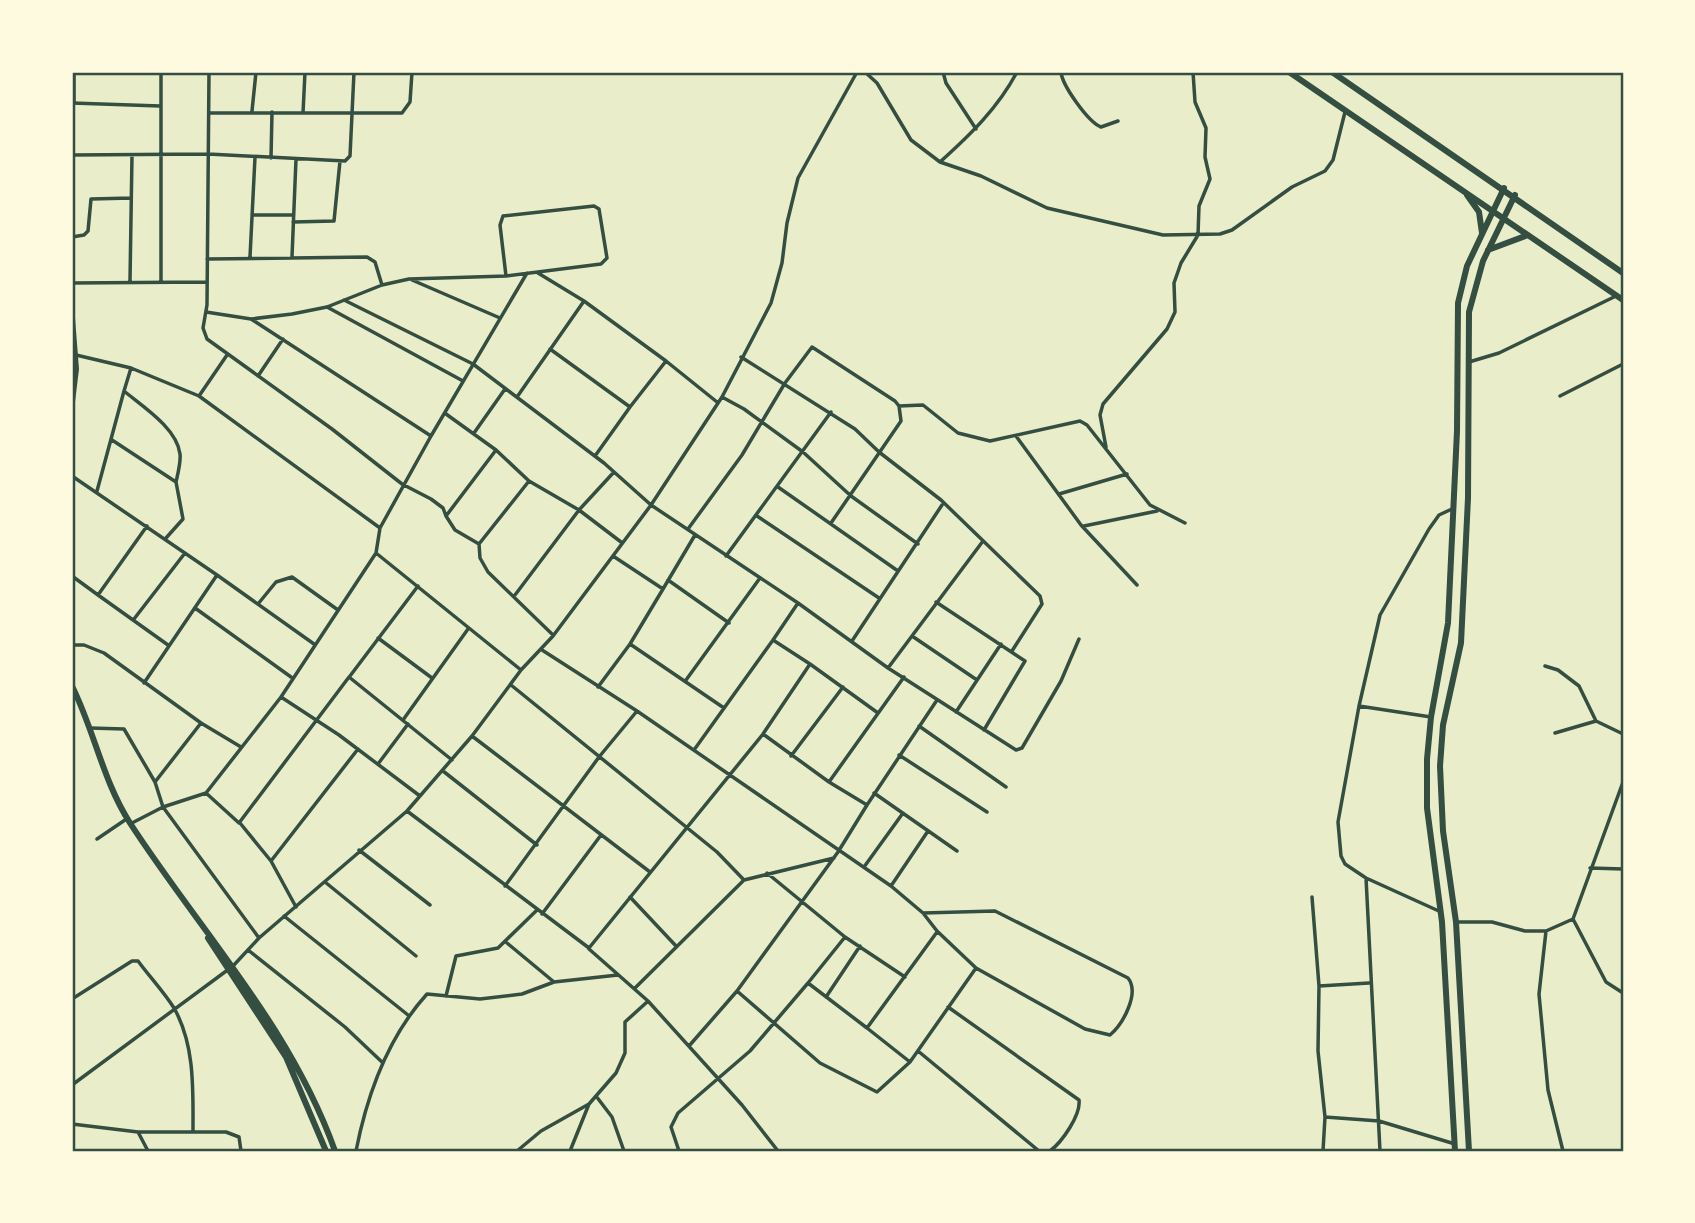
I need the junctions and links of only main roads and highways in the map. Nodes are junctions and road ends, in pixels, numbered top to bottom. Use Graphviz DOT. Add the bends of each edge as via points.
graph roads {
  1 [pos="1289,72"];
  2 [pos="1332,72"];
  3 [pos="1462,188"];
  4 [pos="1504,188"];
  5 [pos="1515,195"];
  6 [pos="1493,211"];
  7 [pos="1504,218"];
  8 [pos="1482,235"];
  9 [pos="1528,235"];
  10 [pos="1488,250"];
  11 [pos="1623,273"];
  12 [pos="1620,298"];
  13 [pos="72,318"];
  14 [pos="1458,378"];
  15 [pos="1469,380"];
  16 [pos="72,402"];
  17 [pos="72,686"];
  18 [pos="72,693"];
  19 [pos="127,822"];
  20 [pos="231,967"];
  21 [pos="1455,1148"];
  22 [pos="326,1151"];
  23 [pos="335,1151"];
  24 [pos="1469,1151"];
  1 -- 3 [label="main road"];
  2 -- 4 [label="main road"];
  3 -- 6 [label="main road"];
  3 -- 8 [label="main road" via="1479,212"];
  4 -- 5 [label="main road"];
  4 -- 6 [label="main road"];
  5 -- 7 [label="main road"];
  5 -- 11 [label="main road"];
  6 -- 7 [label="main road"];
  6 -- 8 [label="main road"];
  7 -- 9 [label="main road"];
  7 -- 10 [label="main road"];
  8 -- 14 [label="main road" via="1466,266 1458,303"];
  9 -- 10 [label="main road"];
  9 -- 12 [label="main road"];
  10 -- 15 [label="main road" via="1472,290"];
  13 -- 16 [label="main road" via="76,355"];
  14 -- 15 [label="main road"];
  14 -- 21 [label="main road" via="1448,634 1431,717 1427,808 1441,912"];
  15 -- 24 [label="main road" via="1461,643 1443,725 1440,765 1443,831 1456,922"];
  17 -- 19 [label="main road"];
  18 -- 19 [label="main road"];
  19 -- 20 [label="main road"];
  20 -- 22 [label="main road" via="298,1080"];
  20 -- 23 [label="main road" via="294,1061"];
}
